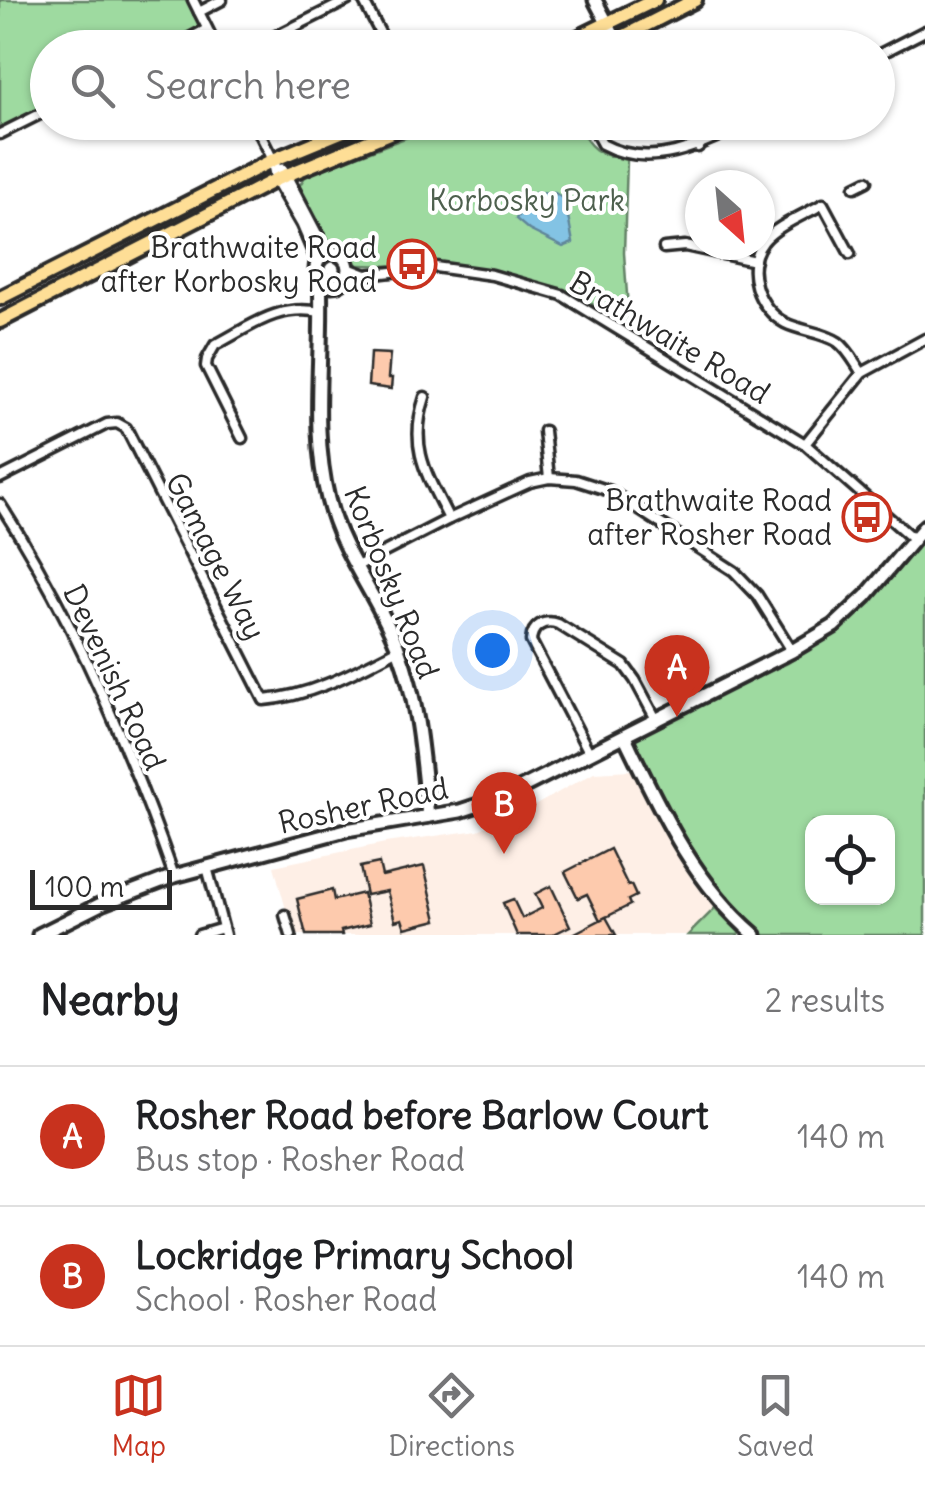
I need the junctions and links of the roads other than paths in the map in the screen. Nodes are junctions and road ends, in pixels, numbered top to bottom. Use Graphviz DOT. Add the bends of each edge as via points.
graph roads {
  1 [pos="193,0"];
  2 [pos="222,0"];
  3 [pos="348,0"];
  4 [pos="364,0"];
  5 [pos="595,0"];
  6 [pos="655,0"];
  7 [pos="695,0"];
  8 [pos="199,12"];
  9 [pos="608,24"];
  10 [pos="208,29"];
  11 [pos="288,30"];
  12 [pos="379,30"];
  13 [pos="595,30"];
  14 [pos="611,30"];
  15 [pos="636,30"];
  16 [pos="925,31"];
  17 [pos="895,46"];
  18 [pos="30,119"];
  19 [pos="0,134"];
  20 [pos="263,140"];
  21 [pos="321,140"];
  22 [pos="372,140"];
  23 [pos="600,140"];
  24 [pos="695,140"];
  25 [pos="711,140"];
  26 [pos="698,147"];
  27 [pos="273,160"];
  28 [pos="282,177"];
  29 [pos="867,181"];
  30 [pos="855,187"];
  31 [pos="664,248"];
  32 [pos="850,254"];
  33 [pos="322,257"];
  34 [pos="756,261"];
  35 [pos="348,268"];
  36 [pos="366,275"];
  37 [pos="320,279"];
  38 [pos="340,282"];
  39 [pos="0,298"];
  40 [pos="321,309"];
  41 [pos="0,321"];
  42 [pos="925,339"];
  43 [pos="862,373"];
  44 [pos="425,398"];
  45 [pos="544,431"];
  46 [pos="242,438"];
  47 [pos="805,444"];
  48 [pos="0,478"];
  49 [pos="549,478"];
  50 [pos="0,504"];
  51 [pos="449,519"];
  52 [pos="925,526"];
  53 [pos="912,538"];
  54 [pos="356,566"];
  55 [pos="398,649"];
  56 [pos="792,651"];
  57 [pos="657,721"];
  58 [pos="626,737"];
  59 [pos="590,754"];
  60 [pos="428,816"];
  61 [pos="207,867"];
  62 [pos="174,876"];
  63 [pos="285,915"];
  64 [pos="57,931"];
  65 [pos="224,932"];
  66 [pos="750,934"];
  67 [pos="39,935"];
  68 [pos="199,935"];
  69 [pos="290,935"];
  1 -- 8 [label="street"];
  2 -- 8 [label="street"];
  3 -- 11 [label="street"];
  4 -- 12 [label="street"];
  5 -- 9 [label="street"];
  6 -- 9 [label="main road"];
  7 -- 15 [label="main road"];
  8 -- 10 [label="street"];
  9 -- 13 [label="main road"];
  9 -- 14 [label="street"];
  16 -- 17 [label="street"];
  18 -- 19 [label="street"];
  20 -- 27 [label="street"];
  21 -- 27 [label="main road"];
  22 -- 28 [label="main road"];
  23 -- 26 [label="street" via="632,154"];
  24 -- 26 [label="street"];
  25 -- 26 [label="street"];
  27 -- 28 [label="street"];
  27 -- 39 [label="main road"];
  28 -- 33 [label="street"];
  28 -- 41 [label="main road"];
  29 -- 30 [label="street"];
  31 -- 34 [label="street"];
  32 -- 34 [label="street" via="824,204 772,232"];
  33 -- 35 [label="street" via="341,256"];
  33 -- 37 [label="street"];
  34 -- 43 [label="street" via="754,283 770,313 838,342"];
  35 -- 36 [label="street, Brathwaite Road"];
  35 -- 38 [label="street"];
  36 -- 38 [label="street, Brathwaite Road"];
  36 -- 47 [label="street, Brathwaite Road" via="450,268 562,294"];
  37 -- 38 [label="street"];
  37 -- 40 [label="street, Korbosky Road"];
  38 -- 40 [label="street"];
  40 -- 46 [label="street" via="276,313 210,350 206,366"];
  40 -- 54 [label="street, Korbosky Road" via="323,472"];
  42 -- 43 [label="street"];
  43 -- 47 [label="street"];
  44 -- 51 [label="street" via="418,419 420,458"];
  45 -- 49 [label="street"];
  47 -- 53 [label="street, Brathwaite Road"];
  48 -- 55 [label="street, Gamage Way" via="107,424 126,428 264,700 331,683"];
  49 -- 51 [label="street"];
  49 -- 56 [label="street" via="610,492 734,572"];
  50 -- 62 [label="street, Devenish Road" via="124,740"];
  51 -- 54 [label="street"];
  52 -- 53 [label="street, Rosher Road"];
  53 -- 56 [label="street, Rosher Road" via="866,596"];
  54 -- 55 [label="street, Korbosky Road"];
  55 -- 60 [label="street, Korbosky Road" via="418,720"];
  56 -- 57 [label="street, Rosher Road"];
  57 -- 58 [label="street, Rosher Road"];
  57 -- 59 [label="street" via="624,665 558,624 539,624 531,642"];
  58 -- 59 [label="street, Rosher Road"];
  58 -- 66 [label="street" via="692,866"];
  59 -- 60 [label="street, Rosher Road" via="492,802"];
  60 -- 61 [label="street, Rosher Road"];
  61 -- 62 [label="street, Rosher Road"];
  61 -- 65 [label="street"];
  62 -- 64 [label="street, Rosher Road" via="102,904"];
  63 -- 69 [label="street"];
  64 -- 67 [label="street, Rosher Road"];
  65 -- 68 [label="street"];
}
